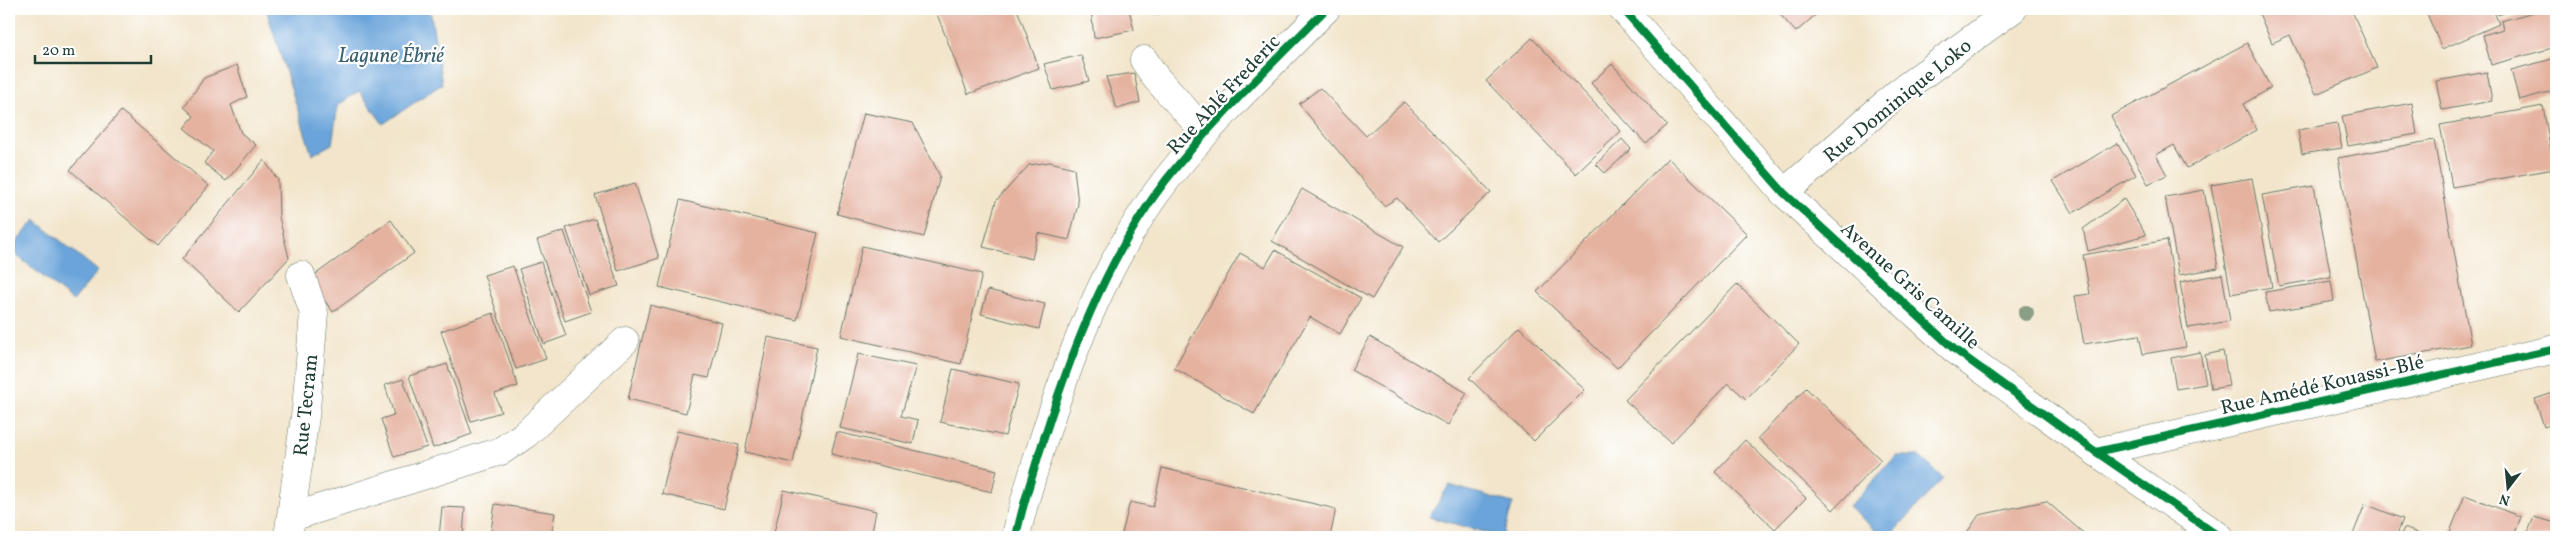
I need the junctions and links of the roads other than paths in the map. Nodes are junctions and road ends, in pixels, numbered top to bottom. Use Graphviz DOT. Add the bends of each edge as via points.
graph roads {
  1 [pos="1326,9"];
  2 [pos="1622,9"];
  3 [pos="2013,9"];
  4 [pos="1144,60"];
  5 [pos="1206,132"];
  6 [pos="1784,193"];
  7 [pos="301,275"];
  8 [pos="625,341"];
  9 [pos="2556,349"];
  10 [pos="2096,452"];
  11 [pos="290,527"];
  12 [pos="1016,537"];
  13 [pos="2220,537"];
  1 -- 5 [label="street, Rue Ablé Frederic"];
  2 -- 6 [label="street, Avenue Gris Camille"];
  3 -- 6 [label="street, Rue Dominique Loko" via="1899,92"];
  4 -- 5 [label="street" via="1156,78"];
  5 -- 12 [label="street, Rue Ablé Frederic" via="1165,182 1129,235 1076,345 1047,428"];
  6 -- 10 [label="street, Avenue Gris Camille" via="1954,349"];
  7 -- 11 [label="street, Rue Tecram" via="314,313 306,409"];
  8 -- 11 [label="street" via="526,434 500,451"];
  9 -- 10 [label="street, Rue Amédé Kouassi-Blé"];
  10 -- 13 [label="street, Avenue Gris Camille"];
}
